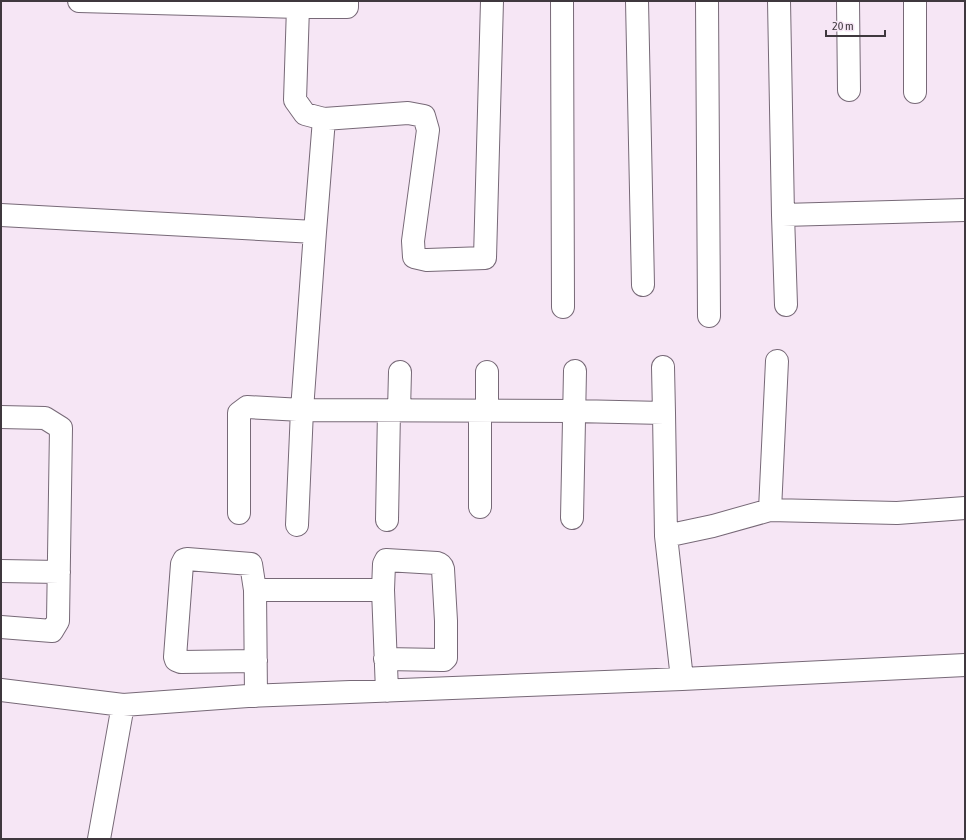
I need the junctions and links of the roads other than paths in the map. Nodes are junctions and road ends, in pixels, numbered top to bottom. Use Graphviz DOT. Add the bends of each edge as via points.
graph roads {
  1 [pos="79,1"];
  2 [pos="347,1"];
  3 [pos="492,1"];
  4 [pos="562,1"];
  5 [pos="637,1"];
  6 [pos="706,1"];
  7 [pos="779,1"];
  8 [pos="848,1"];
  9 [pos="915,1"];
  10 [pos="175,2"];
  11 [pos="298,7"];
  12 [pos="849,90"];
  13 [pos="915,92"];
  14 [pos="324,119"];
  15 [pos="965,210"];
  16 [pos="1,215"];
  17 [pos="783,215"];
  18 [pos="315,232"];
  19 [pos="642,285"];
  20 [pos="786,305"];
  21 [pos="563,306"];
  22 [pos="710,316"];
  23 [pos="777,361"];
  24 [pos="663,367"];
  25 [pos="575,371"];
  26 [pos="400,372"];
  27 [pos="486,372"];
  28 [pos="302,410"];
  29 [pos="394,411"];
  30 [pos="483,411"];
  31 [pos="574,411"];
  32 [pos="664,413"];
  33 [pos="1,417"];
  34 [pos="480,507"];
  35 [pos="965,508"];
  36 [pos="770,510"];
  37 [pos="239,513"];
  38 [pos="572,518"];
  39 [pos="387,520"];
  40 [pos="297,525"];
  41 [pos="666,536"];
  42 [pos="1,571"];
  43 [pos="59,572"];
  44 [pos="255,590"];
  45 [pos="384,590"];
  46 [pos="1,627"];
  47 [pos="386,659"];
  48 [pos="256,661"];
  49 [pos="965,665"];
  50 [pos="682,679"];
  51 [pos="1,690"];
  52 [pos="387,691"];
  53 [pos="256,696"];
  54 [pos="123,706"];
  55 [pos="100,839"];
  1 -- 10 [label="street"];
  2 -- 11 [label="street" via="348,7"];
  3 -- 14 [label="street" via="485,258 427,260 414,257 413,241 428,130 424,116 408,113"];
  4 -- 21 [label="street"];
  5 -- 19 [label="street"];
  6 -- 22 [label="street"];
  7 -- 17 [label="street"];
  8 -- 12 [label="street"];
  9 -- 13 [label="street"];
  10 -- 11 [label="street"];
  11 -- 14 [label="street" via="295,100 305,114"];
  14 -- 18 [label="street"];
  15 -- 17 [label="street"];
  16 -- 18 [label="street"];
  17 -- 20 [label="street"];
  18 -- 28 [label="street"];
  23 -- 36 [label="street"];
  24 -- 32 [label="street"];
  25 -- 31 [label="street"];
  26 -- 29 [label="street"];
  27 -- 30 [label="street"];
  28 -- 29 [label="street"];
  28 -- 37 [label="street" via="247,407 239,413"];
  28 -- 40 [label="street"];
  29 -- 30 [label="street"];
  29 -- 39 [label="street"];
  30 -- 31 [label="street"];
  30 -- 34 [label="street"];
  31 -- 32 [label="street"];
  31 -- 38 [label="street"];
  32 -- 41 [label="street"];
  33 -- 43 [label="street" via="45,418 61,428"];
  35 -- 36 [label="street" via="897,513"];
  36 -- 41 [label="street"];
  41 -- 50 [label="street"];
  42 -- 43 [label="street"];
  43 -- 46 [label="street" via="58,621 52,631"];
  44 -- 45 [label="street"];
  44 -- 48 [label="street"];
  44 -- 48 [label="street" via="251,564 184,560 176,660"];
  45 -- 47 [label="street"];
  45 -- 47 [label="street" via="386,560 437,563 442,566 446,658"];
  47 -- 52 [label="street"];
  48 -- 53 [label="street"];
  49 -- 50 [label="street"];
  50 -- 52 [label="street"];
  51 -- 54 [label="street"];
  52 -- 53 [label="street"];
  53 -- 54 [label="street"];
  54 -- 55 [label="street"];
}
